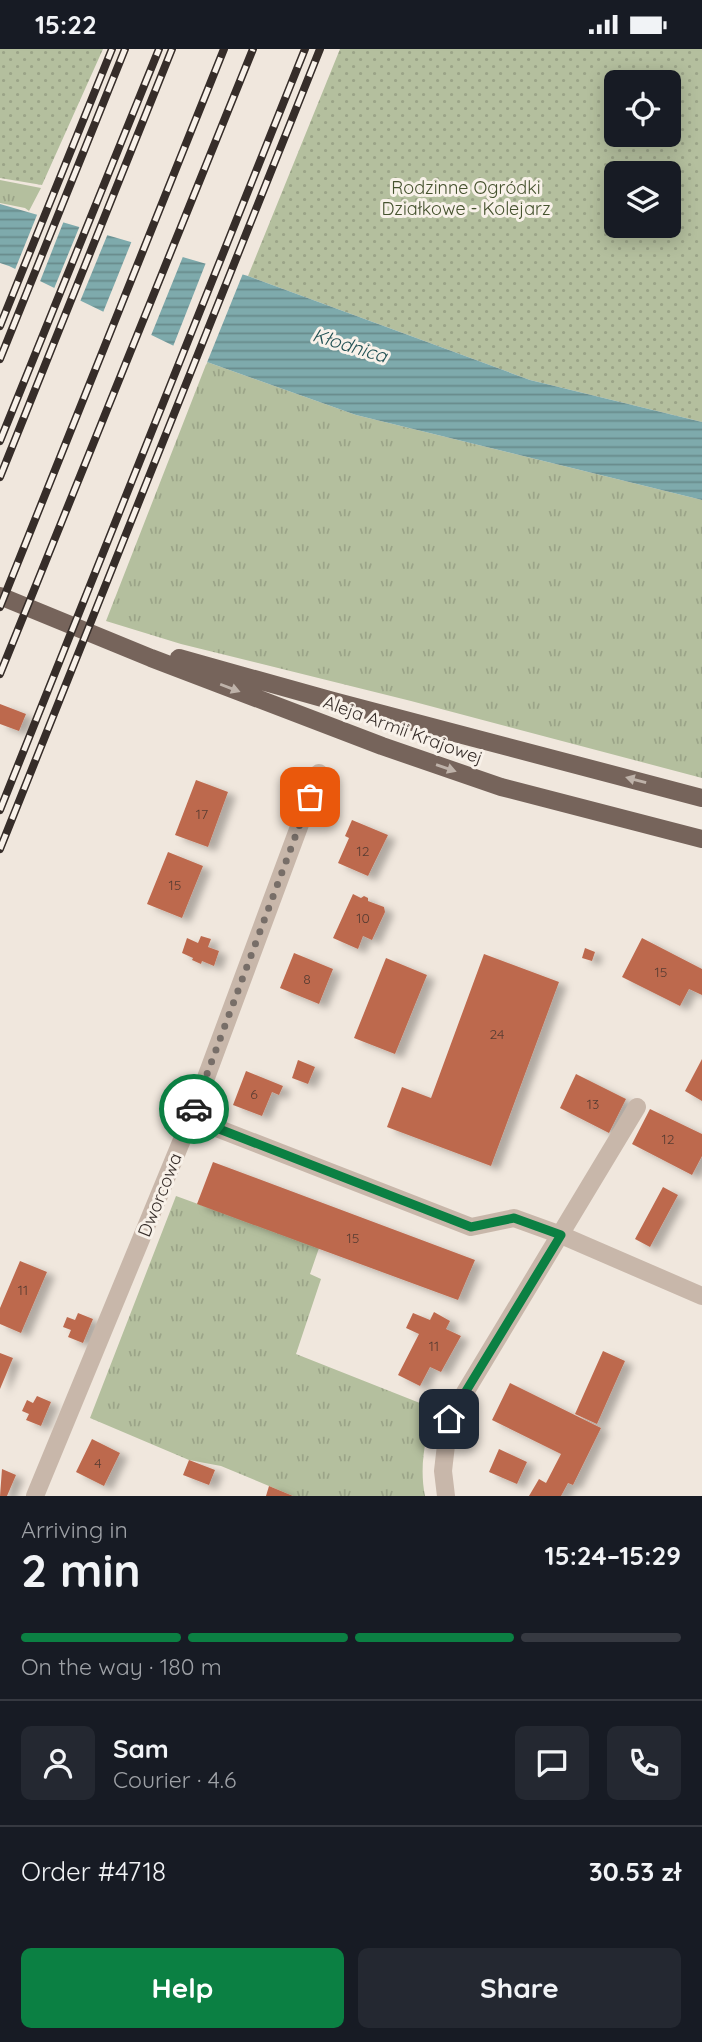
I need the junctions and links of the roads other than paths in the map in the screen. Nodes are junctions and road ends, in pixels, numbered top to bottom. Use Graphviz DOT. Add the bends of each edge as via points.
graph roads {
  1 [pos="0,596"];
  2 [pos="98,636"];
  3 [pos="319,772"];
  4 [pos="702,798"];
  5 [pos="702,839"];
  6 [pos="637,1107"];
  7 [pos="191,1118"];
  8 [pos="561,1235"];
  9 [pos="702,1296"];
  10 [pos="35,1496"];
  11 [pos="446,1496"];
  1 -- 2 [label="main road, Aleja Armii Krajowej"];
  4 -- 2 [label="main road, Aleja Armii Krajowej, one-way"];
  2 -- 5 [label="main road, Aleja Armii Krajowej, one-way" via="501,787"];
  3 -- 7 [label="street, Dworcowa"];
  6 -- 8 [label="street"];
  7 -- 8 [label="street" via="471,1227 514,1218"];
  7 -- 10 [label="street, Dworcowa"];
  8 -- 9 [label="street"];
  8 -- 11 [label="street" via="449,1419 443,1471"];
}
